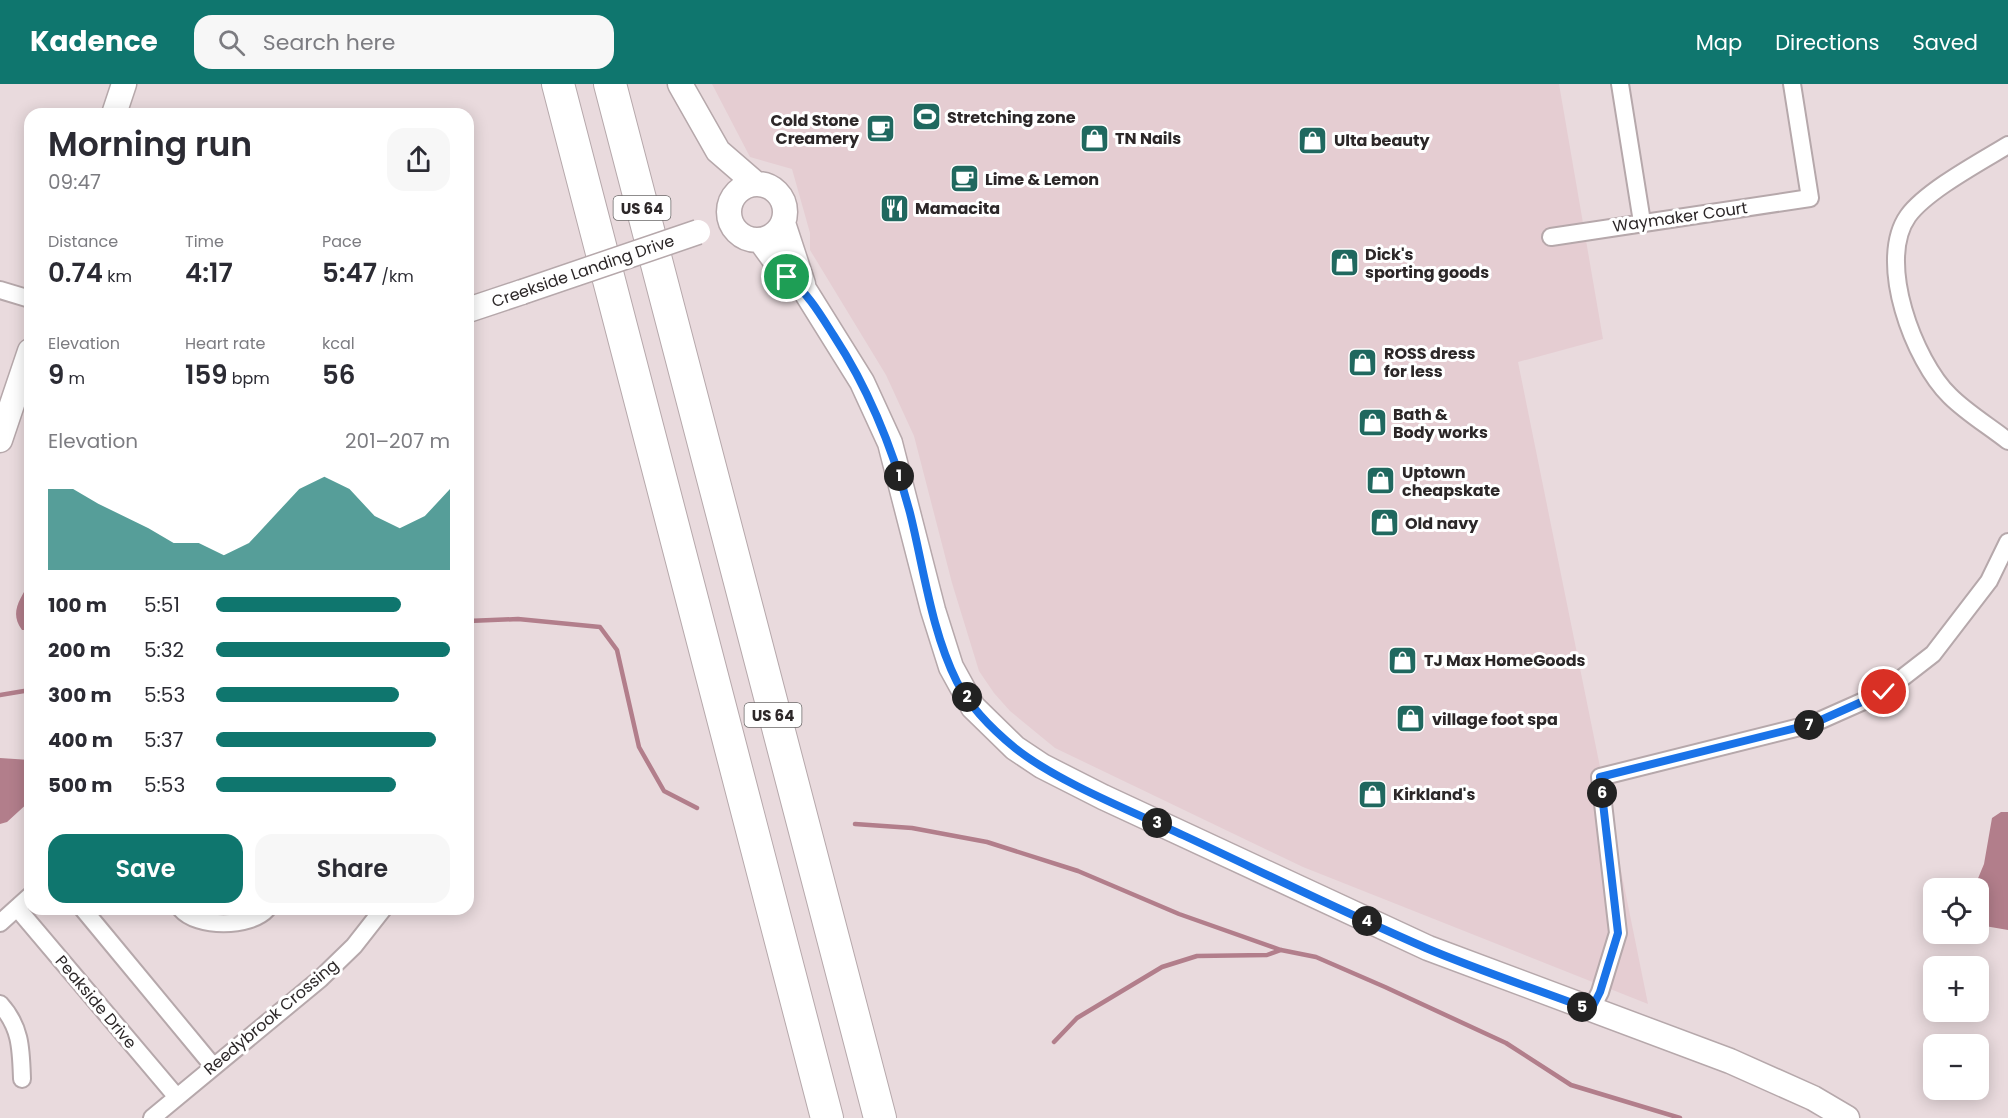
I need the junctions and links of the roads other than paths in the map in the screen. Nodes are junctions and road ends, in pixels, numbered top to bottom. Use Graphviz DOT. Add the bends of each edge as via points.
graph roads {
  1 [pos="124,84"];
  2 [pos="558,84"];
  3 [pos="609,84"];
  4 [pos="680,84"];
  5 [pos="1620,84"];
  6 [pos="1792,84"];
  7 [pos="116,108"];
  8 [pos="2008,145"];
  9 [pos="718,151"];
  10 [pos="755,183"];
  11 [pos="729,205"];
  12 [pos="1642,222"];
  13 [pos="783,224"];
  14 [pos="698,232"];
  15 [pos="1551,237"];
  16 [pos="750,238"];
  17 [pos="804,289"];
  18 [pos="0,290"];
  19 [pos="24,297"];
  20 [pos="474,308"];
  21 [pos="24,369"];
  22 [pos="0,440"];
  23 [pos="2008,441"];
  24 [pos="2008,542"];
  25 [pos="24,901"];
  26 [pos="16,908"];
  27 [pos="88,915"];
  28 [pos="188,915"];
  29 [pos="259,915"];
  30 [pos="378,915"];
  31 [pos="0,923"];
  32 [pos="0,1004"];
  33 [pos="1591,1010"];
  34 [pos="213,1066"];
  35 [pos="815,1071"];
  36 [pos="22,1079"];
  37 [pos="176,1096"];
  38 [pos="881,1111"];
  39 [pos="152,1118"];
  40 [pos="815,1118"];
  41 [pos="827,1118"];
  42 [pos="1847,1118"];
  1 -- 7 [label="street"];
  2 -- 35 [label="highway, US 64"];
  3 -- 38 [label="highway, US 64"];
  4 -- 9 [label="street"];
  5 -- 12 [label="street"];
  6 -- 12 [label="street, Waymaker Court" via="1810,198"];
  8 -- 23 [label="street" via="1917,205 1903,224 1895,255 1917,350 1950,396"];
  9 -- 10 [label="street"];
  9 -- 11 [label="street"];
  10 -- 11 [label="street" via="740,188"];
  10 -- 13 [label="street" via="768,185 779,193 785,206"];
  11 -- 14 [label="street, Creekside Landing Drive"];
  11 -- 16 [label="street" via="731,224"];
  12 -- 15 [label="street, Waymaker Court"];
  13 -- 16 [label="street" via="774,235"];
  13 -- 17 [label="street"];
  14 -- 16 [label="street, Creekside Landing Drive"];
  14 -- 20 [label="street, Creekside Landing Drive, bridge"];
  16 -- 17 [label="street"];
  17 -- 33 [label="street" via="862,382 890,443 933,610 958,684 973,707 1015,748 1103,797 1417,944"];
  18 -- 19 [label="street"];
  21 -- 22 [label="street"];
  24 -- 33 [label="street" via="1989,581 1933,654 1884,692 1812,724 1600,777 1618,933"];
  25 -- 26 [label="street"];
  26 -- 31 [label="street"];
  26 -- 37 [label="street, Peakside Drive"];
  27 -- 34 [label="street"];
  28 -- 29 [label="street" via="209,923 253,919"];
  30 -- 34 [label="street, Reedybrook Crossing" via="327,973"];
  32 -- 36 [label="street" via="20,1037"];
  33 -- 42 [label="street" via="1771,1077"];
  34 -- 37 [label="street, Reedybrook Crossing"];
  35 -- 40 [label="highway"];
  35 -- 41 [label="highway, US 64"];
  37 -- 39 [label="street, Reedybrook Crossing"];
}
